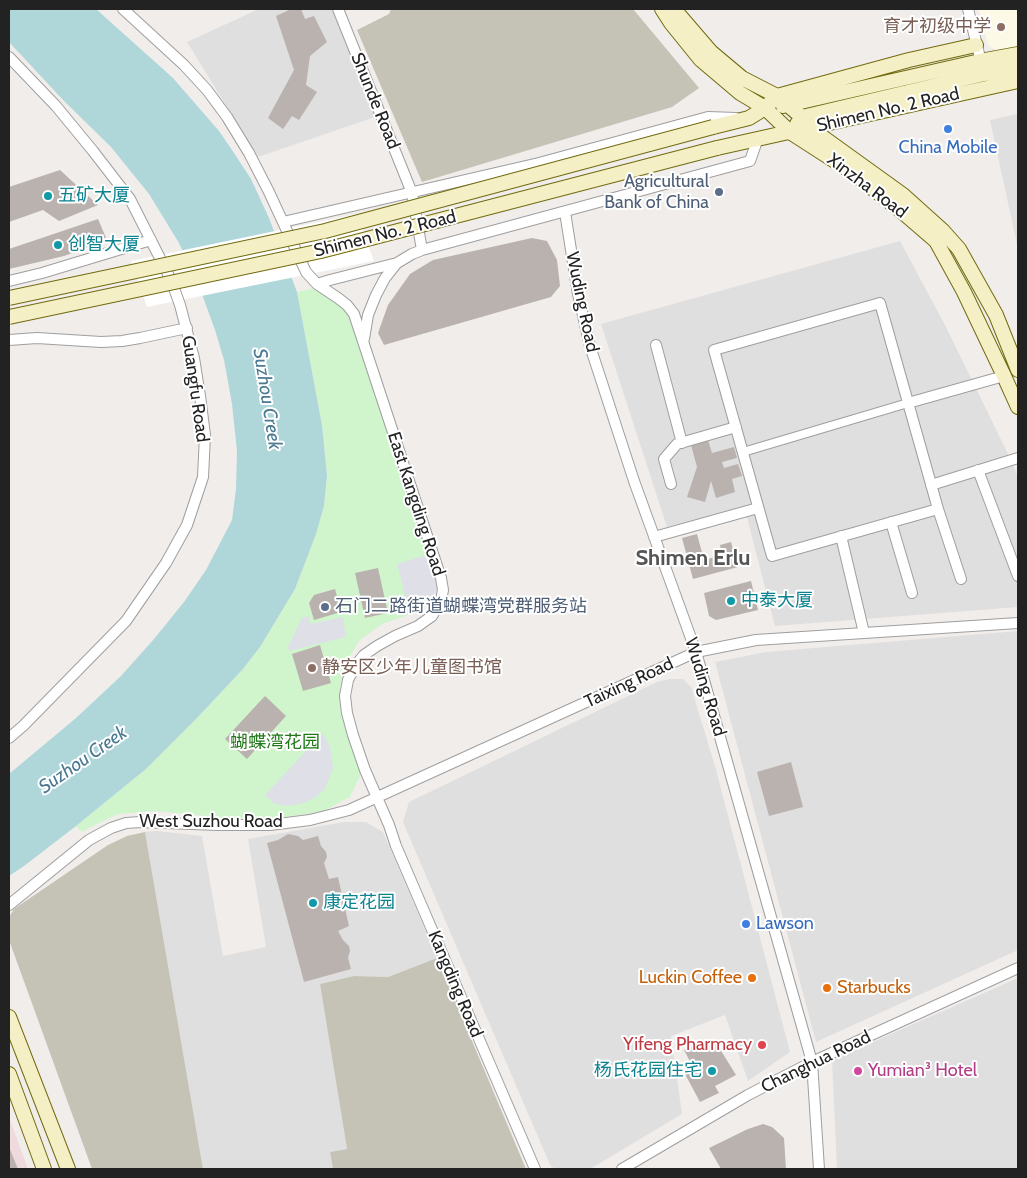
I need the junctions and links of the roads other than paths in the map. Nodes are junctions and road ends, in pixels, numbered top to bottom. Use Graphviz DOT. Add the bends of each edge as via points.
graph roads {
  1 [pos="123,9"];
  2 [pos="338,9"];
  3 [pos="662,9"];
  4 [pos="674,9"];
  5 [pos="968,9"];
  6 [pos="976,45"];
  7 [pos="1018,54"];
  8 [pos="9,57"];
  9 [pos="982,68"];
  10 [pos="1018,68"];
  11 [pos="1018,81"];
  12 [pos="777,96"];
  13 [pos="788,106"];
  14 [pos="765,108"];
  15 [pos="749,118"];
  16 [pos="806,122"];
  17 [pos="790,132"];
  18 [pos="758,138"];
  19 [pos="412,193"];
  20 [pos="565,212"];
  21 [pos="283,222"];
  22 [pos="151,240"];
  23 [pos="422,250"];
  24 [pos="397,263"];
  25 [pos="9,281"];
  26 [pos="317,284"];
  27 [pos="9,298"];
  28 [pos="9,317"];
  29 [pos="186,328"];
  30 [pos="9,340"];
  31 [pos="363,340"];
  32 [pos="656,345"];
  33 [pos="1018,370"];
  34 [pos="1004,376"];
  35 [pos="908,403"];
  36 [pos="1018,407"];
  37 [pos="736,427"];
  38 [pos="682,443"];
  39 [pos="743,452"];
  40 [pos="1018,458"];
  41 [pos="978,470"];
  42 [pos="671,484"];
  43 [pos="931,484"];
  44 [pos="758,508"];
  45 [pos="938,508"];
  46 [pos="891,522"];
  47 [pos="841,536"];
  48 [pos="654,537"];
  49 [pos="1018,576"];
  50 [pos="961,579"];
  51 [pos="912,593"];
  52 [pos="1018,624"];
  53 [pos="864,633"];
  54 [pos="696,652"];
  55 [pos="9,738"];
  56 [pos="377,798"];
  57 [pos="9,905"];
  58 [pos="1018,968"];
  59 [pos="9,1016"];
  60 [pos="812,1062"];
  61 [pos="9,1074"];
  62 [pos="44,1169"];
  63 [pos="68,1169"];
  64 [pos="535,1169"];
  65 [pos="622,1169"];
  66 [pos="819,1169"];
  1 -- 21 [label="street, East Kangding Road" via="207,90 248,153"];
  2 -- 19 [label="street, Shunde Road"];
  3 -- 14 [label="main road, Xinzha Road" via="702,60 740,93"];
  4 -- 12 [label="main road, Xinzha Road" via="711,52 742,78"];
  5 -- 6 [label="street"];
  6 -- 9 [label="street"];
  6 -- 12 [label="main road, Shimen No. 2 Road"];
  7 -- 9 [label="main road, Shimen No. 2 Road"];
  8 -- 22 [label="street, Guangfu Road" via="93,151 130,199"];
  9 -- 10 [label="main road"];
  9 -- 13 [label="main road, Shimen No. 2 Road"];
  9 -- 16 [label="main road"];
  11 -- 16 [label="main road, Shimen No. 2 Road" via="895,108"];
  12 -- 13 [label="main road, Xinzha Road"];
  12 -- 14 [label="main road, Shimen No. 2 Road"];
  13 -- 14 [label="main road, Shimen No. 2 Road"];
  13 -- 16 [label="main road, Xinzha Road"];
  14 -- 15 [label="main road, Shimen No. 2 Road"];
  14 -- 17 [label="main road, Xinzha Road"];
  15 -- 19 [label="street, Shimen No. 2 Road" via="708,117 540,163"];
  15 -- 27 [label="main road, Shimen No. 2 Road, bridge" via="325,231"];
  16 -- 17 [label="main road"];
  16 -- 33 [label="main road, Xinzha Road" via="943,230 959,249 996,315"];
  17 -- 18 [label="main road, Shimen No. 2 Road"];
  17 -- 34 [label="main road, Xinzha Road" via="849,170 936,241"];
  18 -- 20 [label="street, Shimen No. 2 Road" via="750,161"];
  18 -- 28 [label="main road, Shimen No. 2 Road, bridge" via="321,251"];
  19 -- 21 [label="street, Shimen No. 2 Road"];
  19 -- 23 [label="street, Shunde Road"];
  20 -- 23 [label="street, Shimen No. 2 Road"];
  20 -- 48 [label="street, Wuding Road" via="590,346"];
  21 -- 26 [label="street, East Kangding Road" via="306,272"];
  22 -- 25 [label="street"];
  22 -- 29 [label="street, Guangfu Road" via="171,280"];
  23 -- 24 [label="street, Shimen No. 2 Road"];
  24 -- 26 [label="street, Shimen No. 2 Road"];
  24 -- 31 [label="street, Shimen No. 2 Road" via="376,295"];
  26 -- 31 [label="street, East Kangding Road" via="347,305 354,314"];
  29 -- 30 [label="street" via="122,341"];
  29 -- 55 [label="street, Guangfu Road" via="194,358 205,435 204,477 187,525 166,563 126,621"];
  31 -- 56 [label="street, East Kangding Road" via="443,590 432,616 364,655 348,680 347,713"];
  32 -- 38 [label="street"];
  34 -- 35 [label="street"];
  34 -- 36 [label="main road, Xinzha Road"];
  35 -- 37 [label="street" via="880,303 714,350"];
  35 -- 39 [label="street"];
  35 -- 43 [label="street"];
  37 -- 38 [label="street"];
  37 -- 39 [label="street"];
  38 -- 42 [label="street" via="677,444 664,459"];
  39 -- 44 [label="street"];
  40 -- 41 [label="street"];
  41 -- 43 [label="street"];
  41 -- 49 [label="street"];
  43 -- 45 [label="street"];
  44 -- 47 [label="street" via="772,556"];
  44 -- 48 [label="street"];
  45 -- 46 [label="street"];
  45 -- 50 [label="street"];
  46 -- 47 [label="street"];
  46 -- 51 [label="street"];
  47 -- 53 [label="street"];
  48 -- 54 [label="street, Wuding Road"];
  52 -- 53 [label="street, Taixing Road"];
  53 -- 54 [label="street, Taixing Road" via="756,640"];
  54 -- 56 [label="street, Taixing Road"];
  54 -- 60 [label="street, Wuding Road"];
  56 -- 57 [label="street, West Suzhou Road" via="328,816 288,823 236,826 133,822 118,825 89,840"];
  56 -- 64 [label="street, Kangding Road"];
  58 -- 60 [label="street, Changhua Road"];
  59 -- 63 [label="main road"];
  60 -- 65 [label="street, Changhua Road" via="748,1095"];
  60 -- 66 [label="street, Wuding Road"];
  61 -- 62 [label="main road"];
}
